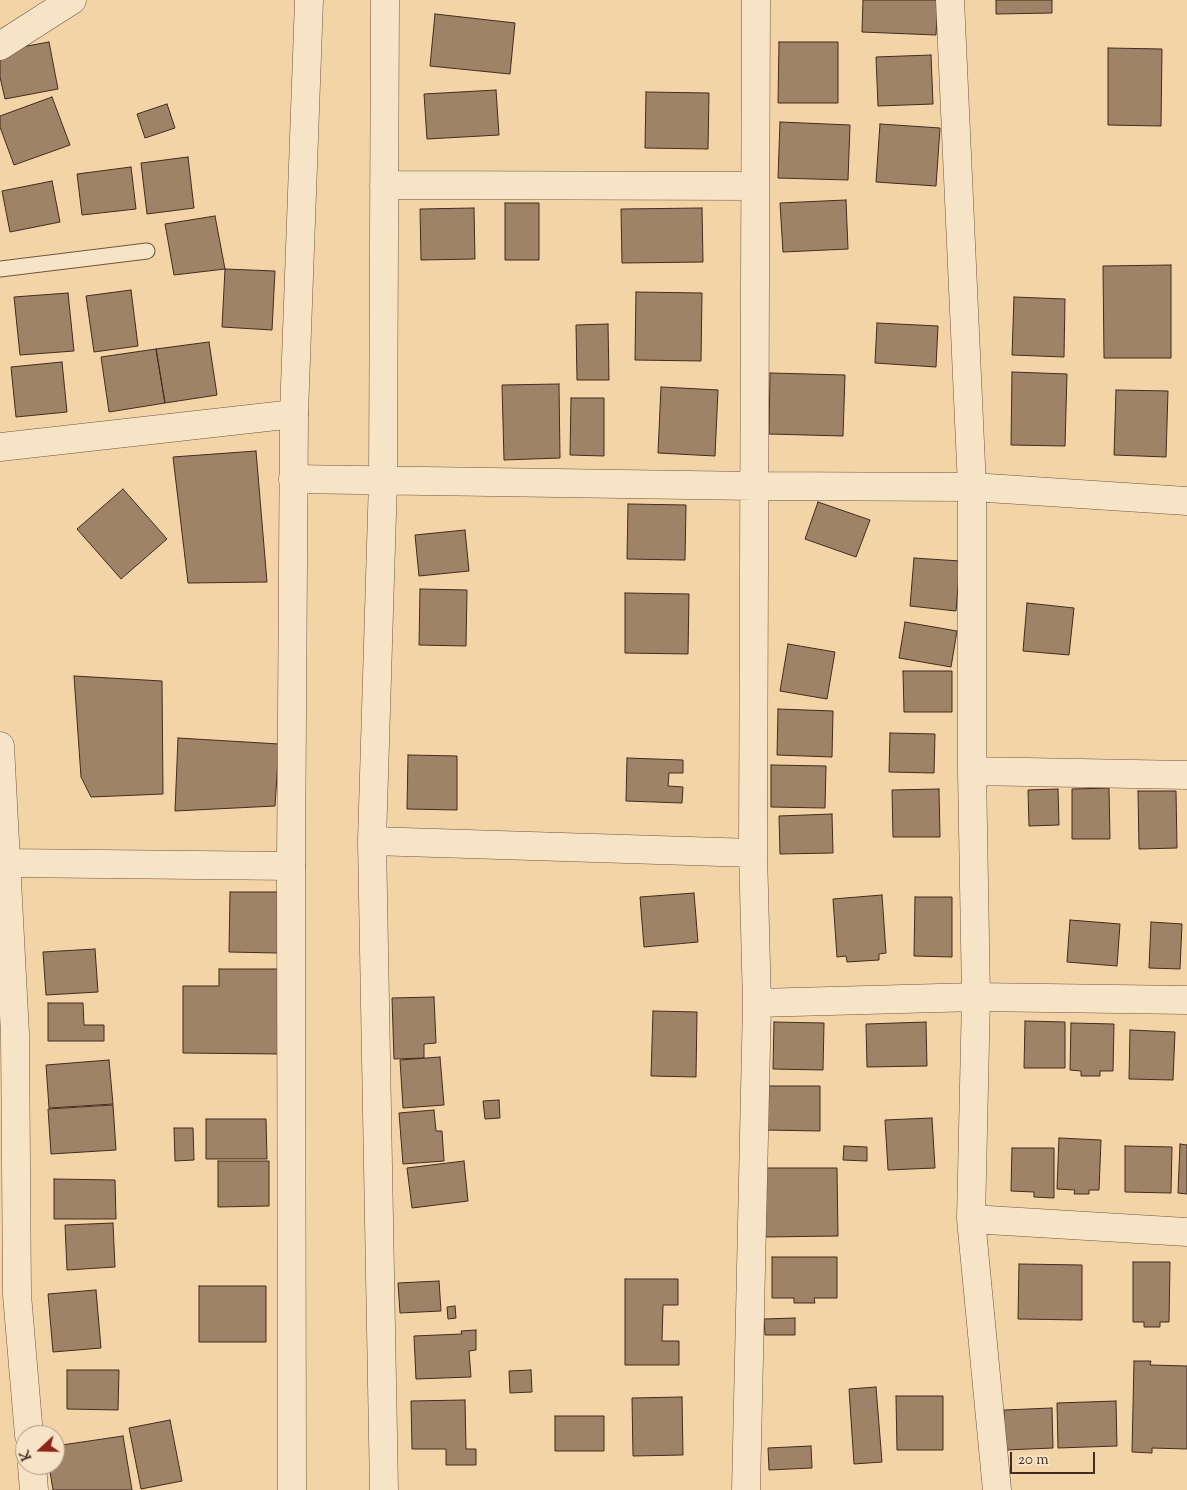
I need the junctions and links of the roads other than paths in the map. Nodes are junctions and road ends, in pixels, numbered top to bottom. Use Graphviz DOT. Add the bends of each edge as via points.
graph roads {
  1 [pos="72,0"];
  2 [pos="310,0"];
  3 [pos="385,0"];
  4 [pos="756,0"];
  5 [pos="950,0"];
  6 [pos="0,46"];
  7 [pos="384,185"];
  8 [pos="755,186"];
  9 [pos="147,252"];
  10 [pos="0,270"];
  11 [pos="294,414"];
  12 [pos="0,447"];
  13 [pos="293,479"];
  14 [pos="383,480"];
  15 [pos="754,486"];
  16 [pos="972,487"];
  17 [pos="1187,501"];
  18 [pos="0,746"];
  19 [pos="972,771"];
  20 [pos="1187,775"];
  21 [pos="372,841"];
  22 [pos="753,853"];
  23 [pos="6,864"];
  24 [pos="291,866"];
  25 [pos="976,997"];
  26 [pos="1187,1000"];
  27 [pos="757,1003"];
  28 [pos="8,1035"];
  29 [pos="971,1219"];
  30 [pos="1187,1232"];
  31 [pos="8,1294"];
  32 [pos="28,1425"];
  33 [pos="33,1475"];
  34 [pos="34,1490"];
  35 [pos="292,1490"];
  36 [pos="384,1490"];
  37 [pos="746,1490"];
  38 [pos="997,1490"];
  1 -- 6 [label="street"];
  2 -- 11 [label="street"];
  3 -- 7 [label="street"];
  4 -- 8 [label="street"];
  5 -- 16 [label="street"];
  7 -- 8 [label="street"];
  7 -- 14 [label="street"];
  8 -- 15 [label="street"];
  9 -- 10 [label="lane"];
  11 -- 12 [label="street"];
  11 -- 13 [label="street"];
  13 -- 14 [label="street"];
  13 -- 24 [label="street"];
  14 -- 15 [label="street"];
  14 -- 21 [label="street"];
  15 -- 16 [label="street"];
  15 -- 22 [label="street"];
  16 -- 17 [label="street"];
  16 -- 19 [label="street"];
  18 -- 23 [label="street"];
  19 -- 20 [label="street"];
  19 -- 25 [label="street"];
  21 -- 22 [label="street"];
  21 -- 36 [label="street"];
  22 -- 27 [label="street"];
  23 -- 24 [label="street"];
  23 -- 28 [label="street"];
  24 -- 35 [label="street"];
  25 -- 26 [label="street"];
  25 -- 27 [label="street"];
  25 -- 29 [label="street"];
  27 -- 37 [label="street"];
  28 -- 31 [label="street"];
  29 -- 30 [label="street"];
  29 -- 38 [label="street"];
  31 -- 32 [label="street"];
  33 -- 34 [label="street"];
}
